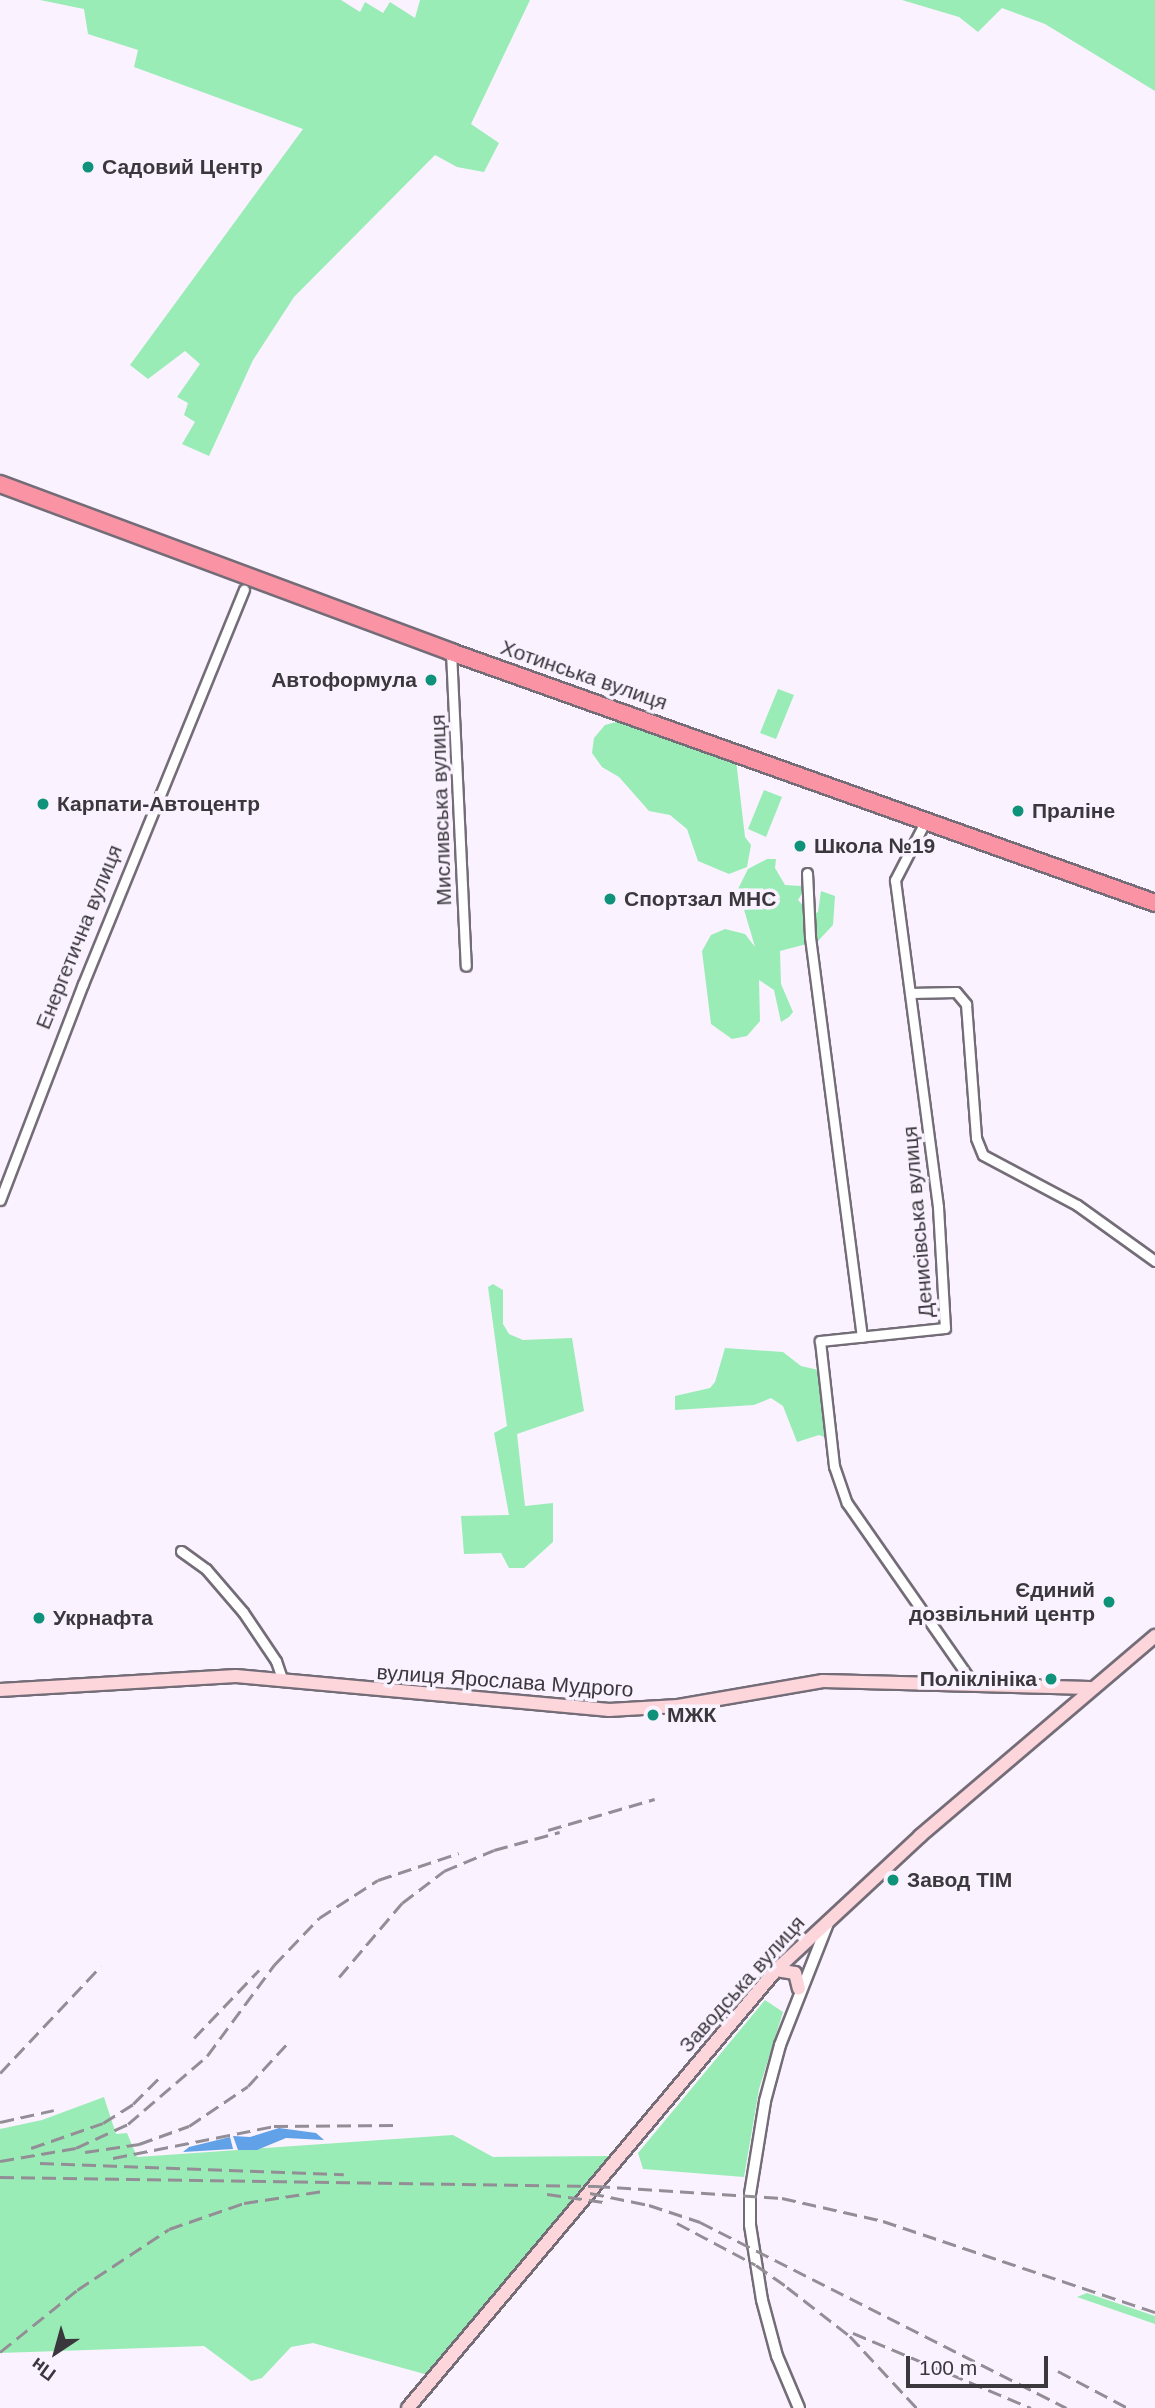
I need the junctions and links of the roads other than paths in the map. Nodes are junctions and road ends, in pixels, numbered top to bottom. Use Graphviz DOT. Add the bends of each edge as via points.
graph roads {
  1 [pos="0,484"];
  2 [pos="247,582"];
  3 [pos="451,652"];
  4 [pos="926,820"];
  5 [pos="807,873"];
  6 [pos="1155,903"];
  7 [pos="466,966"];
  8 [pos="910,993"];
  9 [pos="0,1200"];
  10 [pos="1155,1261"];
  11 [pos="862,1337"];
  12 [pos="181,1551"];
  13 [pos="1155,1636"];
  14 [pos="283,1681"];
  15 [pos="974,1685"];
  16 [pos="1090,1688"];
  17 [pos="0,1690"];
  18 [pos="831,1917"];
  19 [pos="776,1970"];
  20 [pos="799,1989"];
  21 [pos="408,2408"];
  22 [pos="799,2408"];
  1 -- 2 [label="highway, Хотинська вулиця"];
  2 -- 3 [label="highway, Хотинська вулиця"];
  2 -- 9 [label="street, Енергетична вулиця"];
  3 -- 4 [label="highway, Хотинська вулиця"];
  3 -- 7 [label="street, Мисливська вулиця"];
  4 -- 6 [label="highway, Хотинська вулиця"];
  4 -- 8 [label="street, Денисівська вулиця" via="895,880"];
  5 -- 11 [label="street" via="810,937"];
  8 -- 10 [label="street" via="956,992 966,1004 976,1138 983,1155 1077,1205"];
  8 -- 11 [label="street, Денисівська вулиця" via="938,1207 945,1328"];
  11 -- 15 [label="street, Денисівська вулиця" via="820,1341 834,1466 847,1503"];
  12 -- 14 [label="street" via="206,1569 248,1618 276,1661"];
  13 -- 16 [label="main road, Заводська вулиця"];
  14 -- 15 [label="main road, вулиця Ярослава Мудрого" via="609,1710 678,1706 823,1681"];
  14 -- 17 [label="main road, вулиця Ярослава Мудрого" via="236,1676"];
  15 -- 16 [label="main road, вулиця Ярослава Мудрого"];
  16 -- 18 [label="main road, Заводська вулиця"];
  18 -- 19 [label="main road, Заводська вулиця"];
  18 -- 20 [label="street"];
  19 -- 20 [label="main road" via="795,1973"];
  19 -- 21 [label="main road, Заводська вулиця"];
  20 -- 22 [label="street" via="765,2101 750,2194 750,2225 776,2356"];
}
